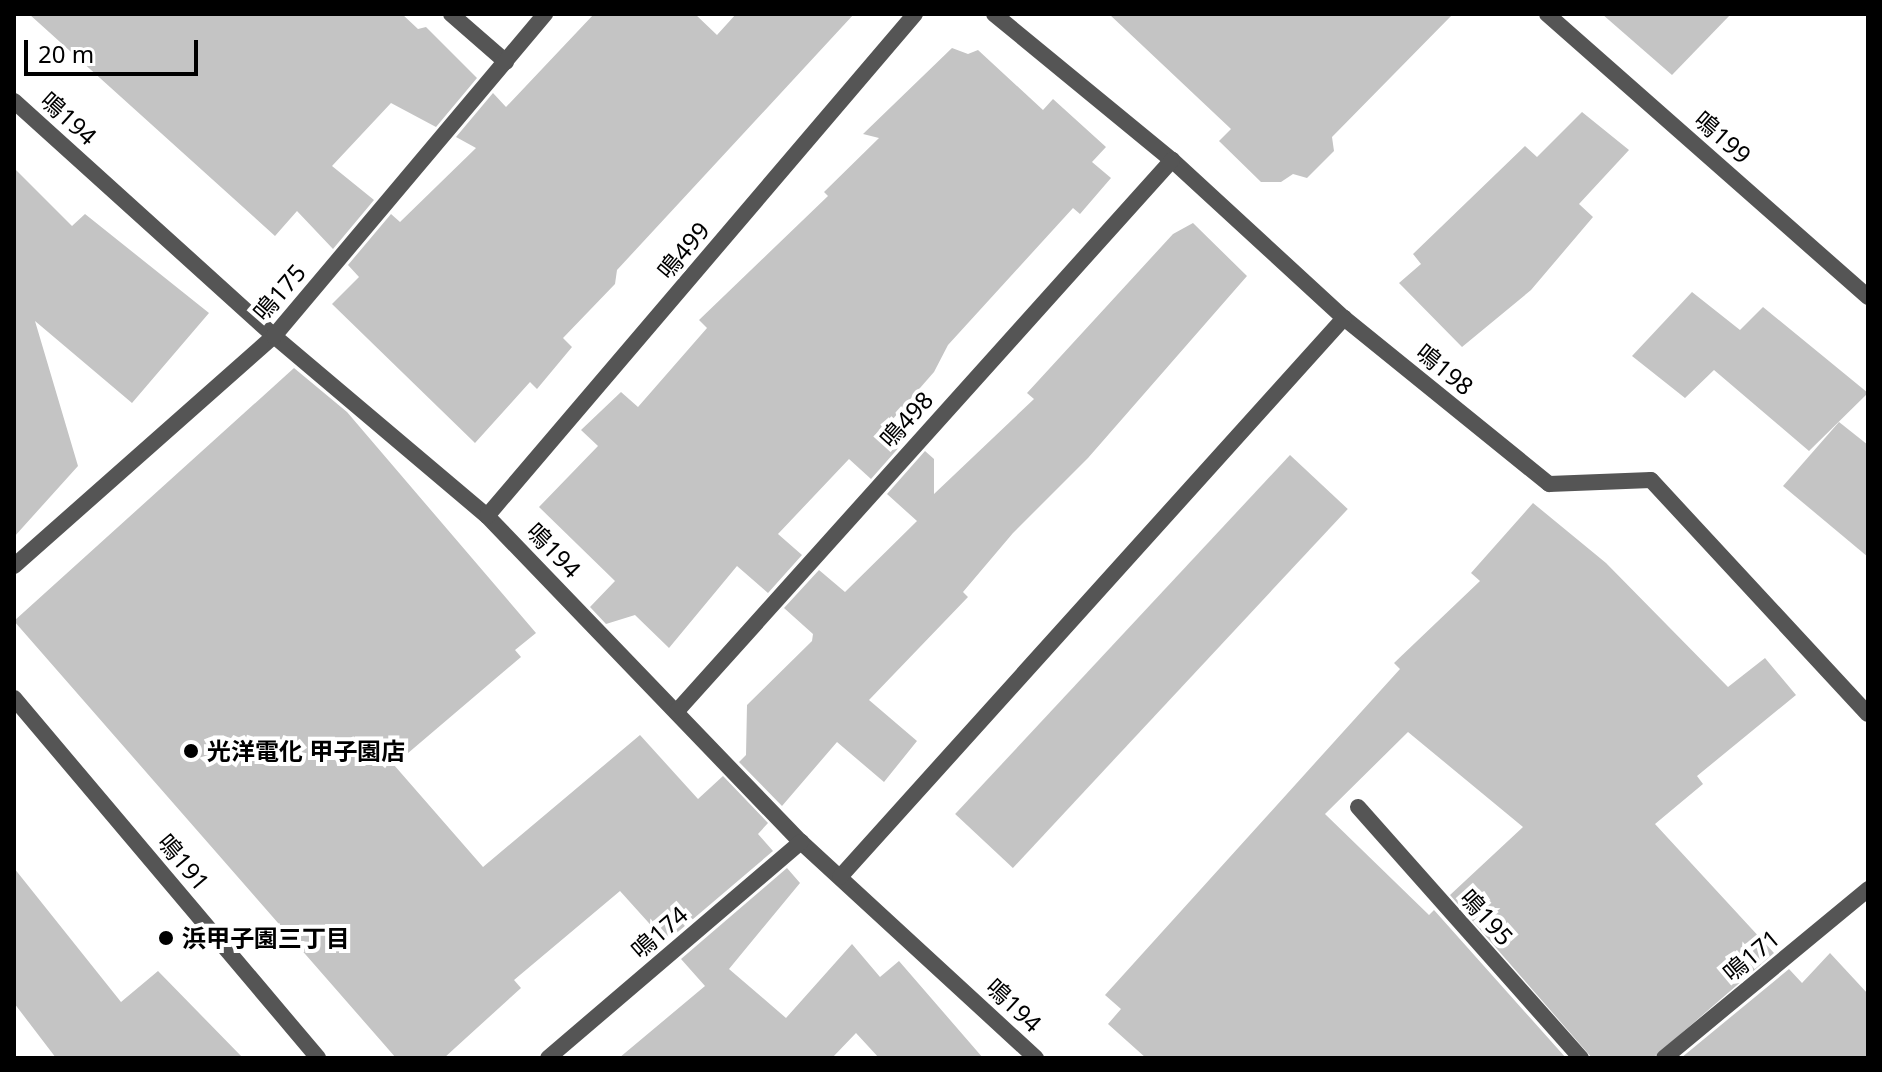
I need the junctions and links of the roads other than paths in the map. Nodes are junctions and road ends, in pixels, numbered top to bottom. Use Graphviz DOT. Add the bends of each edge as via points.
graph roads {
  1 [pos="451,14"];
  2 [pos="545,14"];
  3 [pos="915,14"];
  4 [pos="994,14"];
  5 [pos="1547,14"];
  6 [pos="506,62"];
  7 [pos="14,101"];
  8 [pos="1172,160"];
  9 [pos="1868,297"];
  10 [pos="1344,318"];
  11 [pos="274,336"];
  12 [pos="487,516"];
  13 [pos="14,566"];
  14 [pos="14,698"];
  15 [pos="677,711"];
  16 [pos="1868,714"];
  17 [pos="1358,807"];
  18 [pos="801,842"];
  19 [pos="840,877"];
  20 [pos="1868,889"];
  21 [pos="318,1058"];
  22 [pos="548,1058"];
  23 [pos="1036,1058"];
  24 [pos="1581,1058"];
  25 [pos="1664,1058"];
  1 -- 6 [label="street"];
  2 -- 6 [label="street, 鳴175"];
  3 -- 12 [label="street, 鳴499"];
  4 -- 8 [label="street, 鳴198"];
  5 -- 9 [label="street, 鳴199"];
  6 -- 11 [label="street, 鳴175"];
  7 -- 11 [label="street, 鳴194"];
  8 -- 10 [label="street, 鳴198"];
  8 -- 15 [label="street, 鳴498"];
  10 -- 16 [label="street, 鳴198" via="1549,484 1651,480"];
  10 -- 19 [label="street"];
  11 -- 12 [label="street, 鳴194"];
  11 -- 13 [label="street, 鳴175"];
  12 -- 15 [label="street, 鳴194"];
  14 -- 21 [label="street, 鳴191"];
  15 -- 18 [label="street, 鳴194"];
  17 -- 24 [label="street, 鳴195"];
  18 -- 19 [label="street, 鳴194"];
  18 -- 22 [label="street, 鳴174"];
  19 -- 23 [label="street, 鳴194"];
  20 -- 25 [label="street, 鳴171"];
}
